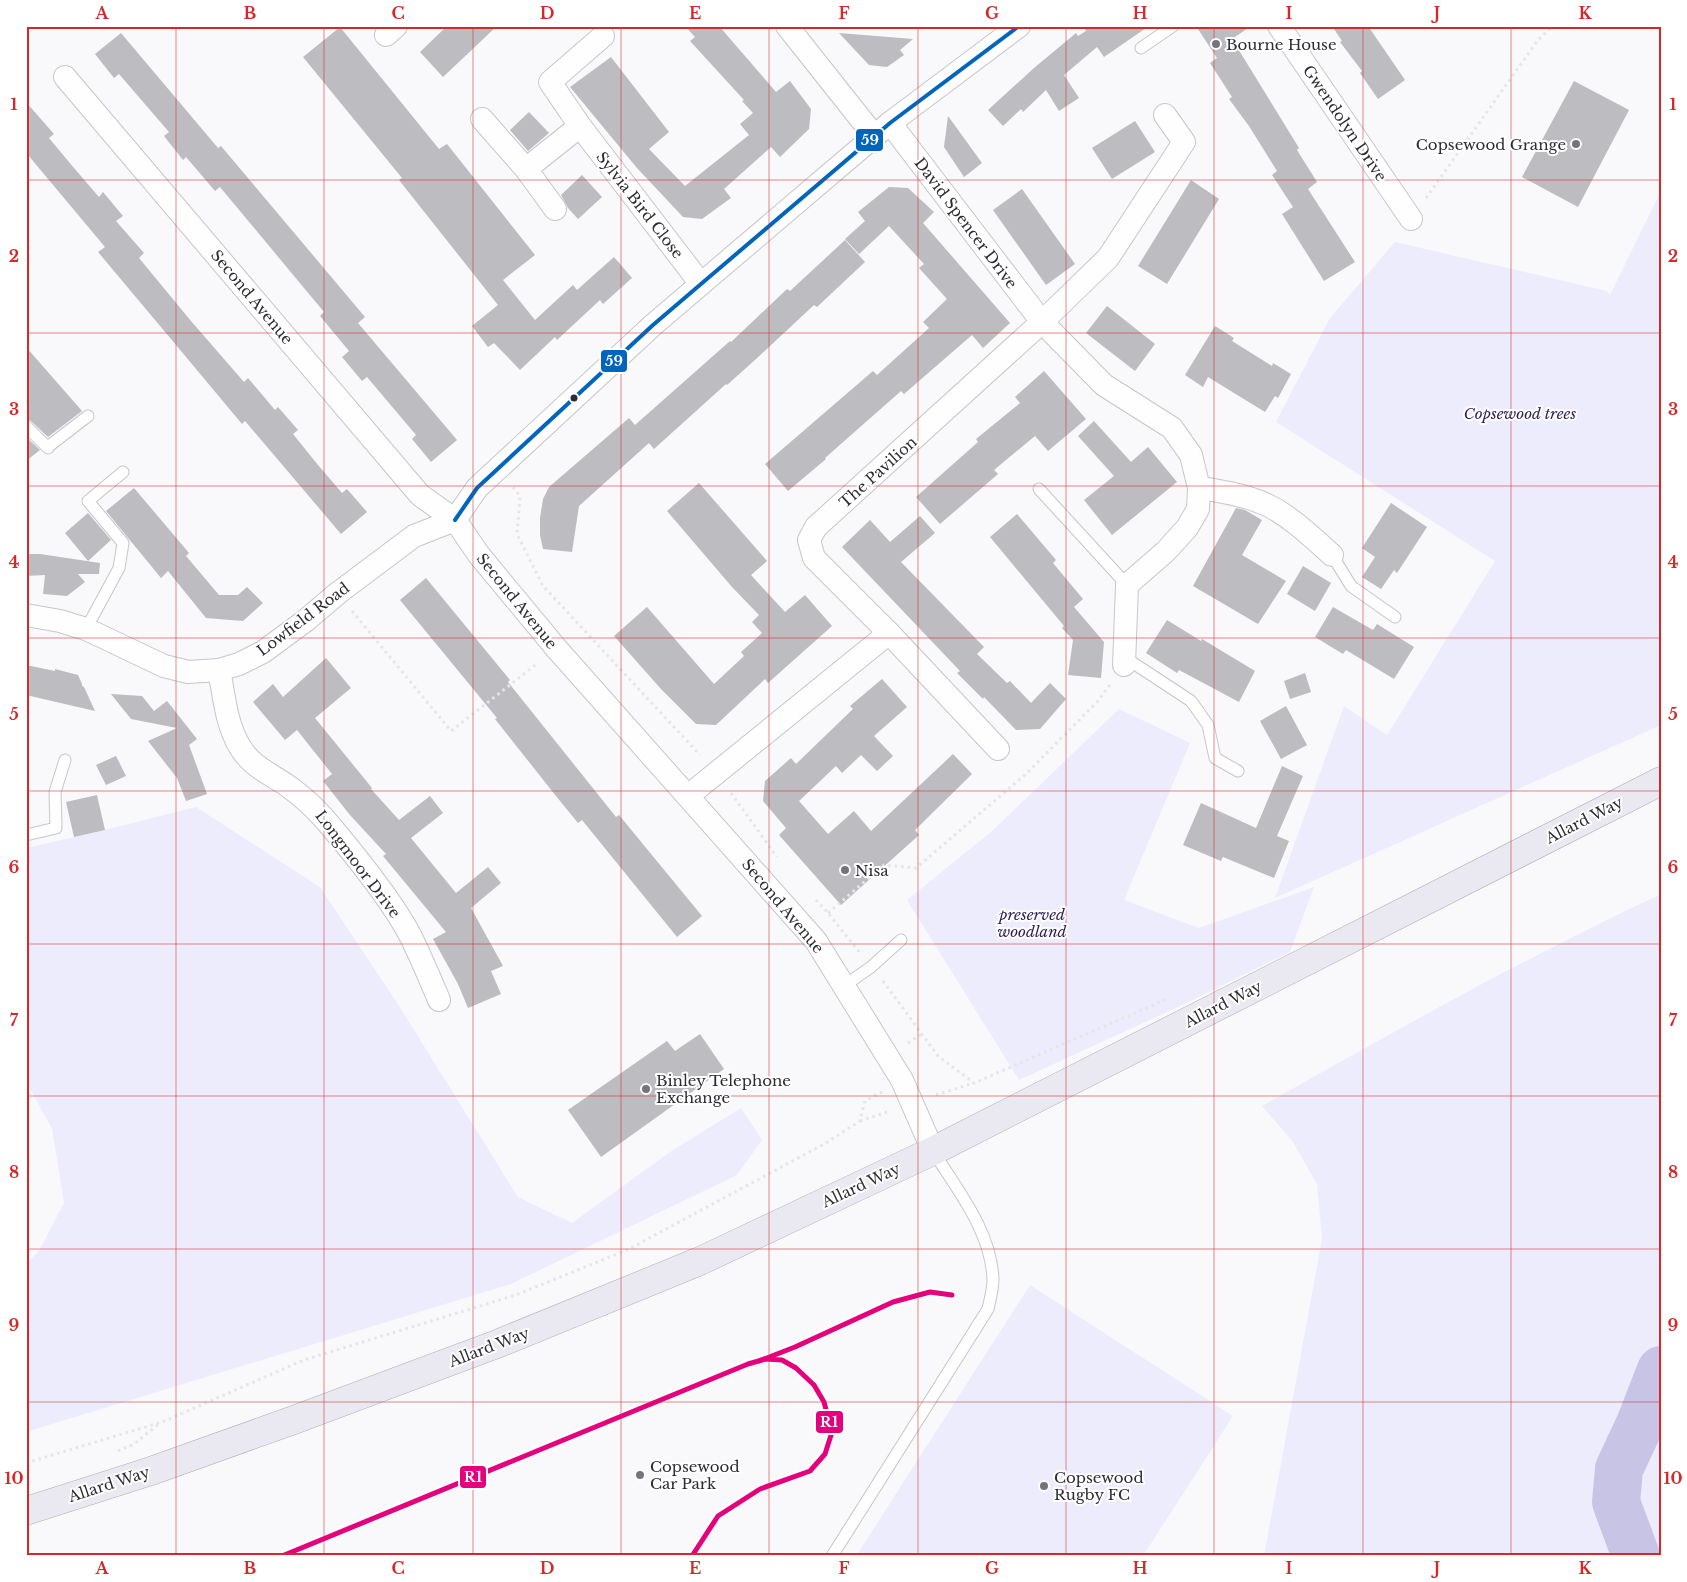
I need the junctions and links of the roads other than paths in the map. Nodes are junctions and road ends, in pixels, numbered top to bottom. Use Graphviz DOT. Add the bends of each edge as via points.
graph roads {
  1 [pos="787,26"];
  2 [pos="1019,26"];
  3 [pos="1174,26"];
  4 [pos="1279,26"];
  5 [pos="602,36"];
  6 [pos="1141,48"];
  7 [pos="65,77"];
  8 [pos="1165,115"];
  9 [pos="482,118"];
  10 [pos="580,126"];
  11 [pos="882,130"];
  12 [pos="526,169"];
  13 [pos="555,209"];
  14 [pos="1410,219"];
  15 [pos="701,284"];
  16 [pos="1042,322"];
  17 [pos="88,416"];
  18 [pos="26,426"];
  19 [pos="123,472"];
  20 [pos="1199,488"];
  21 [pos="1039,489"];
  22 [pos="455,520"];
  23 [pos="1332,555"];
  24 [pos="1126,585"];
  25 [pos="26,615"];
  26 [pos="1395,617"];
  27 [pos="86,629"];
  28 [pos="889,632"];
  29 [pos="1124,661"];
  30 [pos="219,670"];
  31 [pos="998,749"];
  32 [pos="65,760"];
  33 [pos="1238,771"];
  34 [pos="1661,781"];
  35 [pos="688,796"];
  36 [pos="26,835"];
  37 [pos="901,940"];
  38 [pos="844,986"];
  39 [pos="439,1000"];
  40 [pos="933,1151"];
  41 [pos="26,1511"];
  42 [pos="832,1556"];
  1 -- 11 [label="street, David Spencer Drive"];
  2 -- 11 [label="street"];
  3 -- 6 [label="lane"];
  4 -- 14 [label="street, Gwendolyn Drive"];
  5 -- 10 [label="street, Sylvia Bird Close" via="550,82"];
  7 -- 22 [label="street, Second Avenue" via="420,495"];
  8 -- 16 [label="street" via="1184,142 1108,258"];
  9 -- 12 [label="street"];
  10 -- 12 [label="street"];
  10 -- 15 [label="street, Sylvia Bird Close"];
  11 -- 15 [label="street"];
  11 -- 16 [label="street, David Spencer Drive"];
  12 -- 13 [label="street"];
  15 -- 22 [label="street" via="477,488"];
  16 -- 20 [label="street, David Spencer Drive" via="1104,385 1172,428 1190,455"];
  16 -- 28 [label="street, The Pavilion" via="816,527 809,540 814,558"];
  17 -- 18 [label="lane" via="48,448"];
  19 -- 27 [label="lane" via="88,501 123,543 119,568"];
  20 -- 23 [label="street" via="1227,492 1268,506 1306,531"];
  20 -- 24 [label="street, David Spencer Drive" via="1198,509 1187,528 1165,552"];
  21 -- 24 [label="lane"];
  22 -- 30 [label="street, Lowfield Road" via="414,536 263,652"];
  22 -- 35 [label="street, Second Avenue" via="556,648"];
  23 -- 26 [label="lane" via="1351,586"];
  24 -- 29 [label="street"];
  25 -- 27 [label="street, Lowfield Road"];
  27 -- 30 [label="street, Lowfield Road" via="164,666 188,672"];
  28 -- 31 [label="street, The Pavilion"];
  28 -- 35 [label="street"];
  29 -- 33 [label="lane" via="1191,701 1208,725 1215,758"];
  30 -- 39 [label="street, Longmoor Drive" via="230,724 240,746 251,762 312,804 334,830 388,900 410,936"];
  32 -- 36 [label="lane" via="55,792 56,828"];
  34 -- 40 [label="main road, Allard Way"];
  35 -- 38 [label="street, Second Avenue" via="816,940"];
  37 -- 38 [label="lane"];
  38 -- 40 [label="street, Second Avenue" via="902,1080"];
  40 -- 41 [label="main road, Allard Way" via="700,1261 497,1344 188,1458"];
  40 -- 42 [label="lane" via="977,1221 990,1252 993,1281 988,1309"];
}
